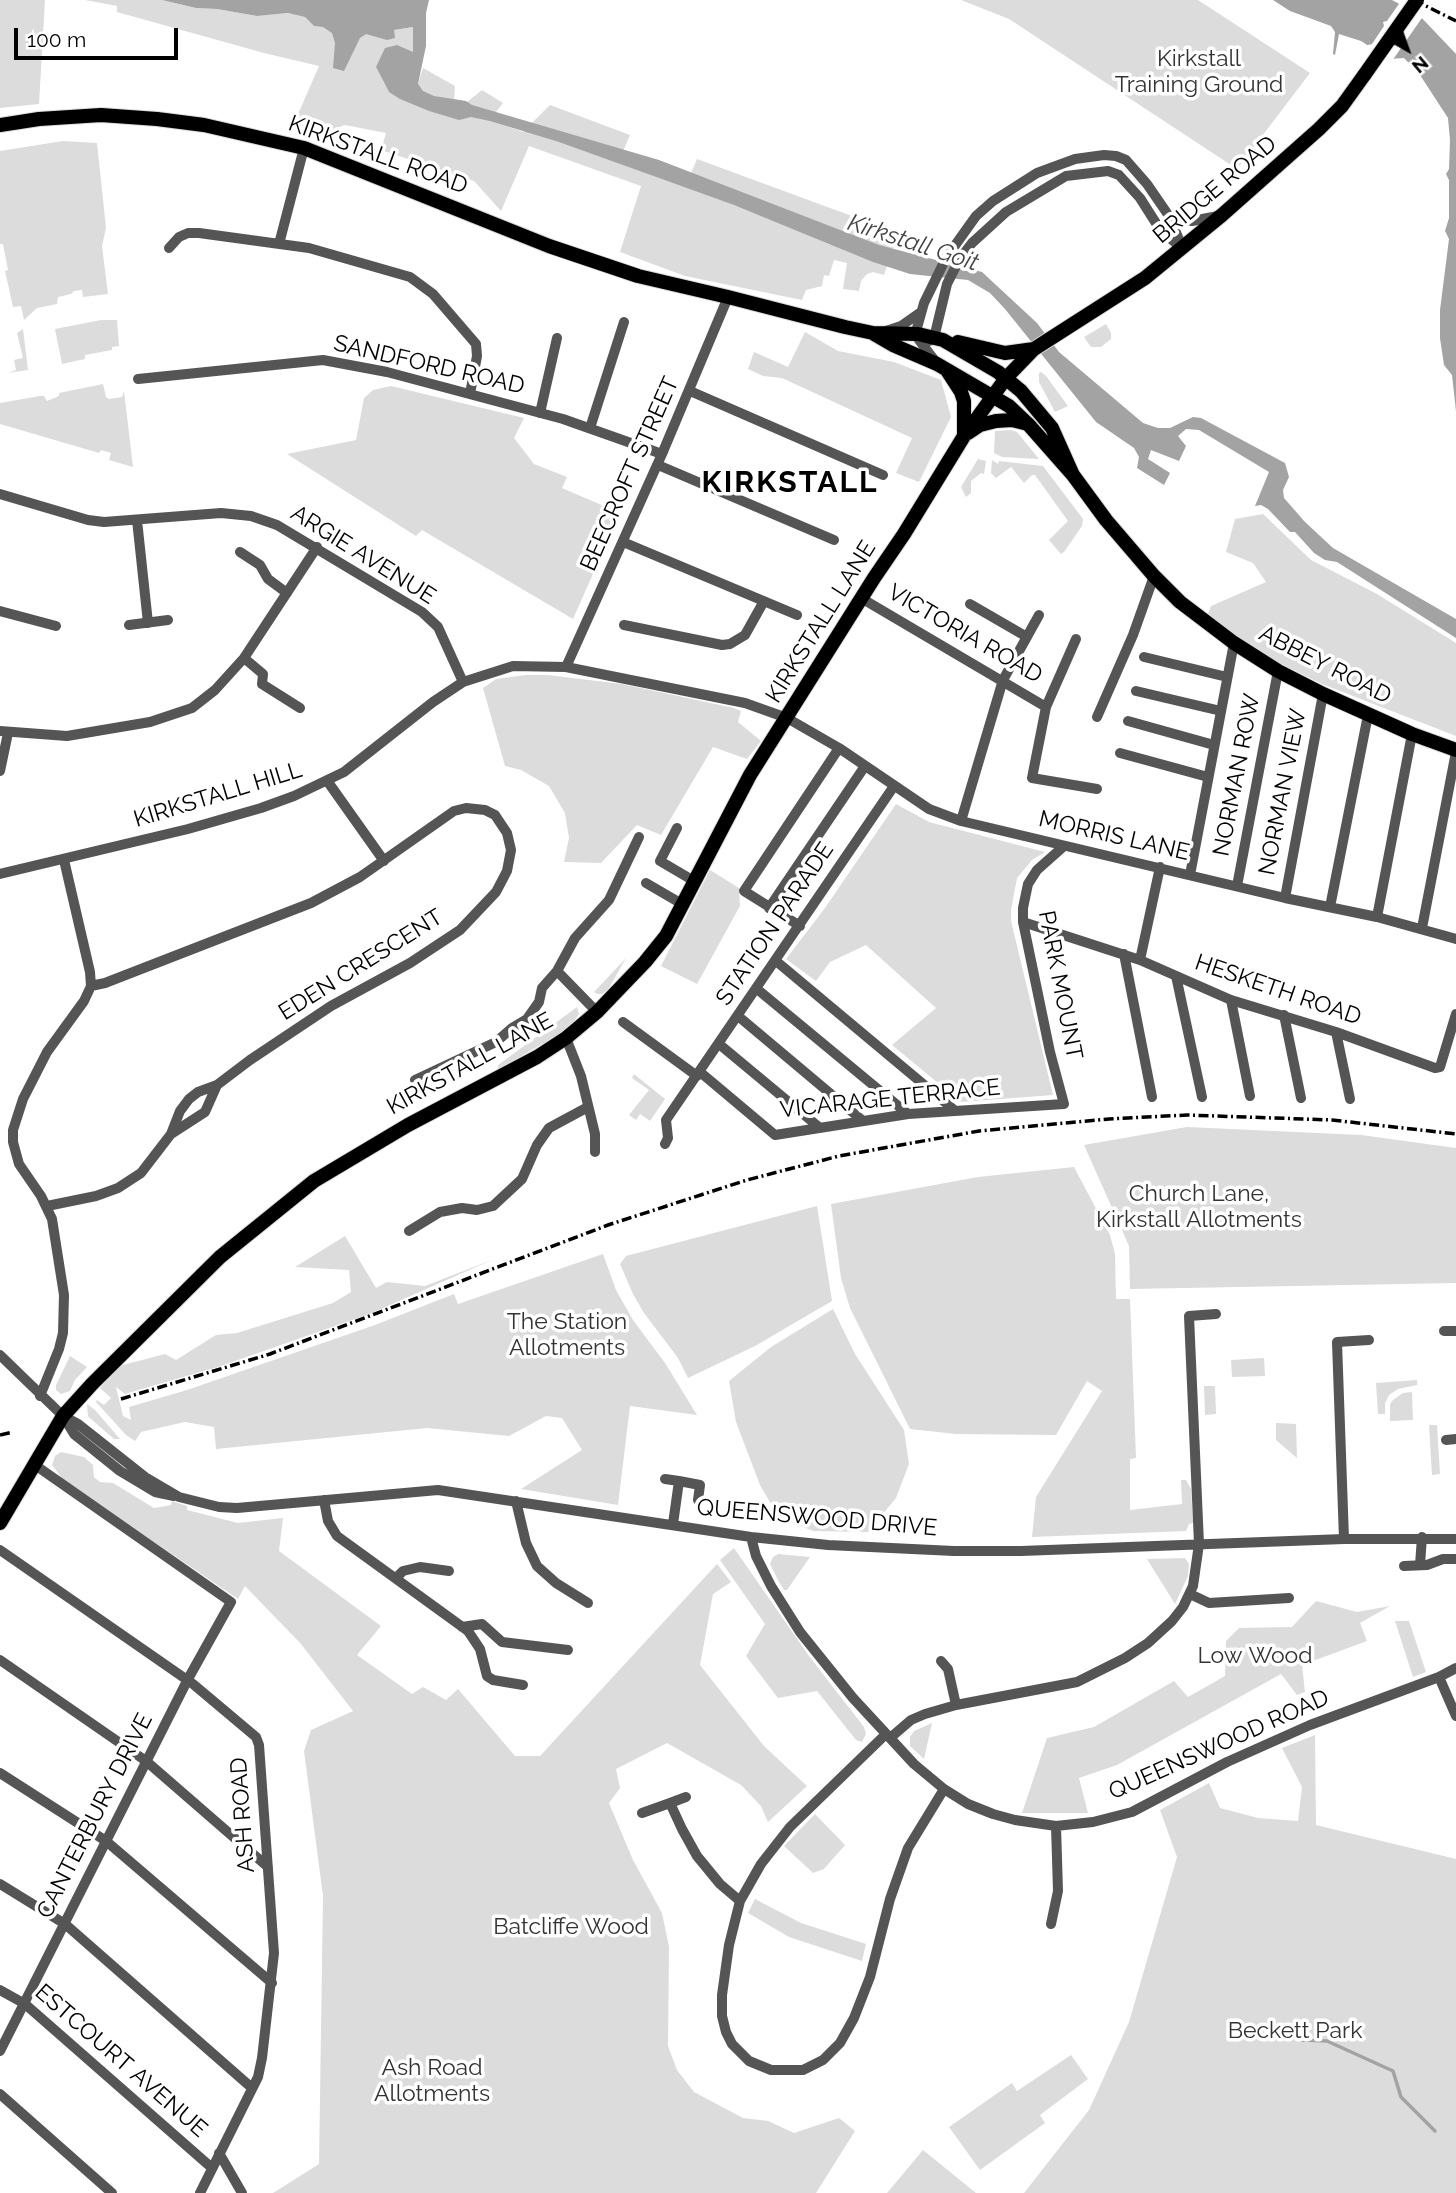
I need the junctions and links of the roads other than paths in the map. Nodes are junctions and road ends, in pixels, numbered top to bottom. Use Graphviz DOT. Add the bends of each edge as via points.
graph roads {
  1 [pos="1417,0"];
  2 [pos="0,125"];
  3 [pos="304,148"];
  4 [pos="1075,159"];
  5 [pos="1077,173"];
  6 [pos="1222,215"];
  7 [pos="1169,216"];
  8 [pos="279,244"];
  9 [pos="169,248"];
  10 [pos="1183,248"];
  11 [pos="728,297"];
  12 [pos="921,312"];
  13 [pos="624,322"];
  14 [pos="878,332"];
  15 [pos="557,338"];
  16 [pos="932,338"];
  17 [pos="892,345"];
  18 [pos="1034,349"];
  19 [pos="941,366"];
  20 [pos="1004,376"];
  21 [pos="138,379"];
  22 [pos="690,391"];
  23 [pos="470,394"];
  24 [pos="993,396"];
  25 [pos="1034,405"];
  26 [pos="540,413"];
  27 [pos="1028,424"];
  28 [pos="590,428"];
  29 [pos="964,436"];
  30 [pos="660,459"];
  31 [pos="883,475"];
  32 [pos="1073,475"];
  33 [pos="0,494"];
  34 [pos="137,520"];
  35 [pos="834,540"];
  36 [pos="623,542"];
  37 [pos="317,547"];
  38 [pos="240,552"];
  39 [pos="1154,576"];
  40 [pos="288,593"];
  41 [pos="861,598"];
  42 [pos="764,601"];
  43 [pos="970,604"];
  44 [pos="0,611"];
  45 [pos="797,615"];
  46 [pos="1038,615"];
  47 [pos="168,620"];
  48 [pos="148,623"];
  49 [pos="129,625"];
  50 [pos="624,625"];
  51 [pos="57,626"];
  52 [pos="1027,636"];
  53 [pos="1076,639"];
  54 [pos="1234,643"];
  55 [pos="1144,657"];
  56 [pos="244,658"];
  57 [pos="566,667"];
  58 [pos="1278,671"];
  59 [pos="1227,677"];
  60 [pos="1003,680"];
  61 [pos="463,682"];
  62 [pos="1136,691"];
  63 [pos="1323,694"];
  64 [pos="1046,707"];
  65 [pos="300,708"];
  66 [pos="1221,711"];
  67 [pos="1368,715"];
  68 [pos="1097,717"];
  69 [pos="787,718"];
  70 [pos="1128,721"];
  71 [pos="4,732"];
  72 [pos="1412,734"];
  73 [pos="1214,745"];
  74 [pos="839,748"];
  75 [pos="1456,751"];
  76 [pos="1120,753"];
  77 [pos="865,766"];
  78 [pos="0,771"];
  79 [pos="1208,777"];
  80 [pos="328,782"];
  81 [pos="894,786"];
  82 [pos="1097,789"];
  83 [pos="961,821"];
  84 [pos="677,828"];
  85 [pos="639,837"];
  86 [pos="1064,846"];
  87 [pos="64,860"];
  88 [pos="384,861"];
  89 [pos="1160,867"];
  90 [pos="0,874"];
  91 [pos="1190,875"];
  92 [pos="694,881"];
  93 [pos="646,883"];
  94 [pos="1237,886"];
  95 [pos="1285,898"];
  96 [pos="682,904"];
  97 [pos="1330,907"];
  98 [pos="769,908"];
  99 [pos="1377,917"];
  100 [pos="1023,922"];
  101 [pos="800,926"];
  102 [pos="1422,928"];
  103 [pos="1456,939"];
  104 [pos="1124,954"];
  105 [pos="1140,960"];
  106 [pos="776,961"];
  107 [pos="557,971"];
  108 [pos="1176,976"];
  109 [pos="91,986"];
  110 [pos="757,989"];
  111 [pos="1231,1000"];
  112 [pos="597,1012"];
  113 [pos="1456,1014"];
  114 [pos="1284,1015"];
  115 [pos="738,1016"];
  116 [pos="623,1021"];
  117 [pos="1336,1032"];
  118 [pos="566,1038"];
  119 [pos="719,1044"];
  120 [pos="696,1078"];
  121 [pos="415,1080"];
  122 [pos="218,1085"];
  123 [pos="1250,1096"];
  124 [pos="1152,1097"];
  125 [pos="1202,1097"];
  126 [pos="1301,1098"];
  127 [pos="1350,1099"];
  128 [pos="1064,1104"];
  129 [pos="588,1107"];
  130 [pos="953,1109"];
  131 [pos="908,1114"];
  132 [pos="863,1121"];
  133 [pos="820,1128"];
  134 [pos="171,1134"];
  135 [pos="665,1144"];
  136 [pos="595,1152"];
  137 [pos="47,1206"];
  138 [pos="426,1237"];
  139 [pos="1216,1314"];
  140 [pos="1444,1331"];
  141 [pos="1456,1331"];
  142 [pos="1369,1340"];
  143 [pos="0,1355"];
  144 [pos="40,1396"];
  145 [pos="63,1416"];
  146 [pos="35,1465"];
  147 [pos="665,1479"];
  148 [pos="679,1481"];
  149 [pos="324,1500"];
  150 [pos="698,1500"];
  151 [pos="516,1501"];
  152 [pos="0,1523"];
  153 [pos="673,1524"];
  154 [pos="751,1537"];
  155 [pos="1422,1537"];
  156 [pos="1344,1539"];
  157 [pos="1456,1539"];
  158 [pos="1199,1544"];
  159 [pos="0,1550"];
  160 [pos="1456,1559"];
  161 [pos="1420,1565"];
  162 [pos="1404,1566"];
  163 [pos="449,1571"];
  164 [pos="396,1578"];
  165 [pos="1190,1594"];
  166 [pos="1289,1598"];
  167 [pos="588,1602"];
  168 [pos="462,1627"];
  169 [pos="568,1650"];
  170 [pos="941,1661"];
  171 [pos="1,1663"];
  172 [pos="1456,1668"];
  173 [pos="1439,1677"];
  174 [pos="188,1679"];
  175 [pos="523,1685"];
  176 [pos="956,1705"];
  177 [pos="1456,1716"];
  178 [pos="888,1736"];
  179 [pos="146,1761"];
  180 [pos="0,1773"];
  181 [pos="944,1789"];
  182 [pos="686,1797"];
  183 [pos="670,1803"];
  184 [pos="642,1813"];
  185 [pos="1056,1826"];
  186 [pos="106,1841"];
  187 [pos="268,1867"];
  188 [pos="0,1884"];
  189 [pos="740,1901"];
  190 [pos="65,1924"];
  191 [pos="1051,1924"];
  192 [pos="272,1983"];
  193 [pos="0,1990"];
  194 [pos="25,2004"];
  195 [pos="0,2051"];
  196 [pos="252,2088"];
  197 [pos="0,2094"];
  198 [pos="219,2153"];
  199 [pos="212,2168"];
  200 [pos="113,2193"];
  201 [pos="200,2193"];
  202 [pos="242,2193"];
  1 -- 6 [label="main road, BRIDGE ROAD, bridge" via="1342,106"];
  2 -- 3 [label="main road, KIRKSTALL ROAD" via="101,116 157,119"];
  3 -- 8 [label="street"];
  3 -- 11 [label="main road, KIRKSTALL ROAD" via="549,246 638,276"];
  4 -- 5 [label="street"];
  4 -- 7 [label="street" via="1104,155 1125,160"];
  4 -- 12 [label="street" via="1037,173 976,216 946,258"];
  5 -- 10 [label="street" via="1108,170 1119,175 1160,231"];
  5 -- 16 [label="street" via="1006,212 959,260"];
  6 -- 7 [label="street" via="1192,221"];
  6 -- 10 [label="main road, BRIDGE ROAD"];
  7 -- 10 [label="street"];
  8 -- 9 [label="street" via="188,233"];
  8 -- 23 [label="street" via="410,277 425,286 476,344"];
  10 -- 18 [label="main road, BRIDGE ROAD" via="1130,289"];
  11 -- 14 [label="main road, KIRKSTALL ROAD"];
  11 -- 22 [label="street, BEECROFT STREET"];
  12 -- 14 [label="street" via="901,326"];
  12 -- 16 [label="street"];
  13 -- 28 [label="street"];
  14 -- 16 [label="main road"];
  14 -- 17 [label="main road, ABBEY ROAD"];
  15 -- 26 [label="street"];
  16 -- 17 [label="street" via="907,348"];
  16 -- 18 [label="main road" via="1005,353"];
  16 -- 19 [label="street"];
  16 -- 20 [label="main road, ABBEY ROAD"];
  17 -- 19 [label="main road, ABBEY ROAD"];
  18 -- 20 [label="main road, BRIDGE ROAD"];
  18 -- 25 [label="main road" via="1025,374"];
  19 -- 24 [label="main road, ABBEY ROAD"];
  19 -- 29 [label="main road" via="964,401"];
  20 -- 24 [label="main road, BRIDGE ROAD"];
  20 -- 25 [label="main road, ABBEY ROAD"];
  21 -- 23 [label="street, SANDFORD ROAD" via="323,360"];
  22 -- 30 [label="street, BEECROFT STREET"];
  22 -- 31 [label="street"];
  23 -- 26 [label="street, SANDFORD ROAD"];
  24 -- 27 [label="main road, ABBEY ROAD"];
  24 -- 29 [label="main road, KIRKSTALL LANE"];
  25 -- 32 [label="main road, ABBEY ROAD" via="1052,428"];
  26 -- 28 [label="street, SANDFORD ROAD"];
  27 -- 29 [label="main road" via="996,421"];
  27 -- 32 [label="main road, ABBEY ROAD"];
  28 -- 30 [label="street, SANDFORD ROAD"];
  29 -- 41 [label="main road, KIRKSTALL LANE"];
  30 -- 35 [label="street, SANDFORD ROAD"];
  30 -- 36 [label="street, BEECROFT STREET"];
  32 -- 39 [label="main road, ABBEY ROAD"];
  33 -- 34 [label="street, ARGIE AVENUE" via="88,520"];
  34 -- 37 [label="street, ARGIE AVENUE" via="220,513 251,516"];
  34 -- 48 [label="street"];
  36 -- 42 [label="street"];
  36 -- 57 [label="street, BEECROFT STREET"];
  37 -- 40 [label="street"];
  37 -- 61 [label="street, ARGIE AVENUE" via="422,612 438,627"];
  38 -- 40 [label="street"];
  39 -- 54 [label="main road, ABBEY ROAD"];
  39 -- 68 [label="street"];
  40 -- 56 [label="street"];
  41 -- 60 [label="street, VICTORIA ROAD"];
  41 -- 69 [label="main road, KIRKSTALL LANE"];
  42 -- 45 [label="street"];
  42 -- 50 [label="street" via="745,635 730,644"];
  43 -- 52 [label="street"];
  44 -- 51 [label="street"];
  46 -- 52 [label="street"];
  47 -- 48 [label="street"];
  48 -- 49 [label="street"];
  52 -- 60 [label="street"];
  53 -- 64 [label="street"];
  54 -- 58 [label="main road, ABBEY ROAD"];
  54 -- 59 [label="street"];
  55 -- 59 [label="street"];
  56 -- 65 [label="street" via="263,674 262,684"];
  56 -- 71 [label="street" via="205,700 181,713 67,736"];
  57 -- 61 [label="street, KIRKSTALL HILL" via="513,666"];
  57 -- 69 [label="street, KIRKSTALL HILL" via="745,703"];
  58 -- 63 [label="main road, ABBEY ROAD"];
  58 -- 94 [label="street, NORMAN ROW"];
  59 -- 66 [label="street"];
  60 -- 64 [label="street, VICTORIA ROAD"];
  60 -- 83 [label="street"];
  61 -- 80 [label="street, KIRKSTALL HILL"];
  62 -- 66 [label="street"];
  63 -- 67 [label="main road, ABBEY ROAD"];
  63 -- 95 [label="street, NORMAN VIEW"];
  64 -- 82 [label="street" via="1032,778"];
  66 -- 73 [label="street"];
  67 -- 72 [label="main road, ABBEY ROAD"];
  67 -- 97 [label="street"];
  69 -- 74 [label="street, MORRIS LANE"];
  69 -- 92 [label="main road, KIRKSTALL LANE" via="750,775"];
  70 -- 73 [label="street"];
  71 -- 78 [label="street"];
  72 -- 75 [label="main road, ABBEY ROAD"];
  72 -- 99 [label="street"];
  73 -- 79 [label="street"];
  74 -- 77 [label="street, MORRIS LANE"];
  74 -- 98 [label="street" via="744,891"];
  75 -- 102 [label="street"];
  76 -- 79 [label="street"];
  77 -- 81 [label="street, MORRIS LANE"];
  77 -- 98 [label="street"];
  79 -- 91 [label="street"];
  80 -- 87 [label="street, KIRKSTALL HILL" via="225,819"];
  80 -- 88 [label="street"];
  81 -- 83 [label="street, MORRIS LANE"];
  81 -- 101 [label="street, STATION PARADE"];
  83 -- 86 [label="street, MORRIS LANE"];
  84 -- 92 [label="street" via="660,861"];
  85 -- 107 [label="street" via="609,900 575,938"];
  86 -- 89 [label="street, MORRIS LANE"];
  86 -- 100 [label="street, PARK MOUNT" via="1028,884"];
  87 -- 90 [label="street, KIRKSTALL HILL"];
  87 -- 109 [label="street"];
  88 -- 109 [label="street, EDEN CRESCENT" via="311,903"];
  88 -- 122 [label="street, EDEN CRESCENT" via="438,820 466,808 495,815 511,850 508,871 496,892 460,930 331,1006"];
  89 -- 91 [label="street, MORRIS LANE"];
  89 -- 105 [label="street"];
  91 -- 94 [label="street, MORRIS LANE"];
  92 -- 96 [label="main road, KIRKSTALL LANE"];
  93 -- 96 [label="street"];
  94 -- 95 [label="street, MORRIS LANE"];
  95 -- 97 [label="street, MORRIS LANE"];
  96 -- 112 [label="main road, KIRKSTALL LANE" via="666,936"];
  97 -- 99 [label="street, MORRIS LANE"];
  98 -- 101 [label="street"];
  99 -- 102 [label="street, MORRIS LANE"];
  100 -- 104 [label="street, HESKETH ROAD"];
  100 -- 128 [label="street, PARK MOUNT"];
  101 -- 106 [label="street, STATION PARADE"];
  102 -- 103 [label="street, MORRIS LANE"];
  104 -- 105 [label="street, HESKETH ROAD"];
  104 -- 124 [label="street"];
  105 -- 108 [label="street, HESKETH ROAD"];
  106 -- 110 [label="street, STATION PARADE"];
  106 -- 130 [label="street"];
  107 -- 112 [label="street"];
  107 -- 121 [label="street" via="542,988 527,1019 496,1042"];
  108 -- 111 [label="street, HESKETH ROAD"];
  108 -- 125 [label="street"];
  109 -- 137 [label="street" via="47,1052 13,1130 19,1164"];
  110 -- 115 [label="street, STATION PARADE"];
  110 -- 131 [label="street"];
  111 -- 114 [label="street, HESKETH ROAD"];
  111 -- 123 [label="street"];
  112 -- 118 [label="main road, KIRKSTALL LANE"];
  113 -- 117 [label="street, HESKETH ROAD" via="1440,1067 1435,1068"];
  114 -- 117 [label="street, HESKETH ROAD"];
  114 -- 126 [label="street"];
  115 -- 119 [label="street, STATION PARADE"];
  115 -- 132 [label="street"];
  116 -- 120 [label="street, VICARAGE TERRACE"];
  117 -- 127 [label="street"];
  118 -- 129 [label="street"];
  118 -- 145 [label="main road, KIRKSTALL LANE" via="314,1181 220,1257"];
  119 -- 120 [label="street, STATION PARADE"];
  119 -- 133 [label="street"];
  120 -- 133 [label="street, VICARAGE TERRACE" via="775,1135"];
  120 -- 135 [label="street, STATION PARADE" via="666,1120"];
  122 -- 134 [label="street, EDEN CRESCENT" via="205,1112"];
  122 -- 134 [label="street, EDEN CRESCENT" via="189,1099"];
  128 -- 130 [label="street, VICARAGE TERRACE"];
  129 -- 136 [label="street"];
  129 -- 138 [label="street" via="549,1128 522,1179 493,1206 440,1212 414,1228"];
  130 -- 131 [label="street, VICARAGE TERRACE"];
  131 -- 132 [label="street, VICARAGE TERRACE"];
  132 -- 133 [label="street, VICARAGE TERRACE"];
  134 -- 137 [label="street, EDEN CRESCENT" via="141,1173 118,1188"];
  137 -- 144 [label="street" via="61,1267 64,1313 59,1349"];
  139 -- 158 [label="street" via="1189,1315"];
  140 -- 141 [label="street"];
  142 -- 156 [label="street" via="1337,1342"];
  143 -- 144 [label="street, QUEENSWOOD DRIVE"];
  144 -- 145 [label="street, QUEENSWOOD DRIVE"];
  145 -- 146 [label="main road, KIRKSTALL LANE"];
  145 -- 149 [label="street, QUEENSWOOD DRIVE" via="145,1477 179,1496 237,1508"];
  146 -- 152 [label="main road, KIRKSTALL LANE"];
  146 -- 174 [label="street, CANTERBURY DRIVE" via="231,1602"];
  147 -- 148 [label="street"];
  148 -- 150 [label="street" via="700,1485"];
  148 -- 153 [label="street"];
  149 -- 151 [label="street, QUEENSWOOD DRIVE" via="438,1490"];
  149 -- 164 [label="street" via="337,1536"];
  151 -- 153 [label="street, QUEENSWOOD DRIVE"];
  151 -- 167 [label="street" via="537,1566"];
  153 -- 154 [label="street, QUEENSWOOD DRIVE"];
  154 -- 158 [label="street, QUEENSWOOD DRIVE" via="954,1552"];
  154 -- 178 [label="street, QUEENSWOOD ROAD" via="771,1586 800,1632"];
  155 -- 156 [label="street, QUEENSWOOD DRIVE"];
  155 -- 157 [label="street, QUEENSWOOD DRIVE"];
  155 -- 161 [label="street"];
  156 -- 158 [label="street, QUEENSWOOD DRIVE"];
  158 -- 165 [label="street"];
  159 -- 174 [label="street, ASH ROAD"];
  160 -- 161 [label="street"];
  161 -- 162 [label="street"];
  163 -- 164 [label="street" via="420,1567"];
  164 -- 168 [label="street"];
  165 -- 166 [label="street" via="1209,1603"];
  165 -- 176 [label="street" via="1161,1632 1105,1669 1077,1682"];
  168 -- 169 [label="street" via="482,1624 502,1642"];
  168 -- 175 [label="street" via="480,1649 487,1676"];
  170 -- 176 [label="street" via="948,1669"];
  171 -- 179 [label="street"];
  172 -- 173 [label="street, QUEENSWOOD ROAD"];
  173 -- 177 [label="street"];
  173 -- 185 [label="street, QUEENSWOOD ROAD" via="1310,1725 1132,1812"];
  174 -- 179 [label="street, CANTERBURY DRIVE"];
  174 -- 187 [label="street, ASH ROAD" via="256,1737"];
  176 -- 178 [label="street" via="911,1720"];
  178 -- 181 [label="street, QUEENSWOOD ROAD"];
  178 -- 189 [label="street" via="790,1827"];
  179 -- 186 [label="street, CANTERBURY DRIVE"];
  179 -- 187 [label="street"];
  180 -- 186 [label="street"];
  181 -- 185 [label="street, QUEENSWOOD ROAD" via="993,1814"];
  181 -- 189 [label="street" via="908,1848 870,1977 848,2031 831,2054 803,2070 771,2070 749,2061 726,2032 722,1995"];
  182 -- 183 [label="street"];
  183 -- 184 [label="street"];
  183 -- 189 [label="street" via="697,1856"];
  185 -- 191 [label="street" via="1058,1891"];
  186 -- 190 [label="street, CANTERBURY DRIVE"];
  186 -- 192 [label="street"];
  187 -- 192 [label="street, ASH ROAD"];
  188 -- 190 [label="street"];
  190 -- 194 [label="street, CANTERBURY DRIVE"];
  190 -- 196 [label="street"];
  192 -- 196 [label="street, ASH ROAD" via="262,2058"];
  193 -- 194 [label="street, ESTCOURT AVENUE"];
  194 -- 195 [label="street, CANTERBURY DRIVE"];
  194 -- 199 [label="street, ESTCOURT AVENUE"];
  196 -- 198 [label="street, ASH ROAD"];
  197 -- 200 [label="street"];
  198 -- 199 [label="street, ASH ROAD"];
  198 -- 202 [label="street"];
  199 -- 201 [label="street, ASH ROAD"];
}
